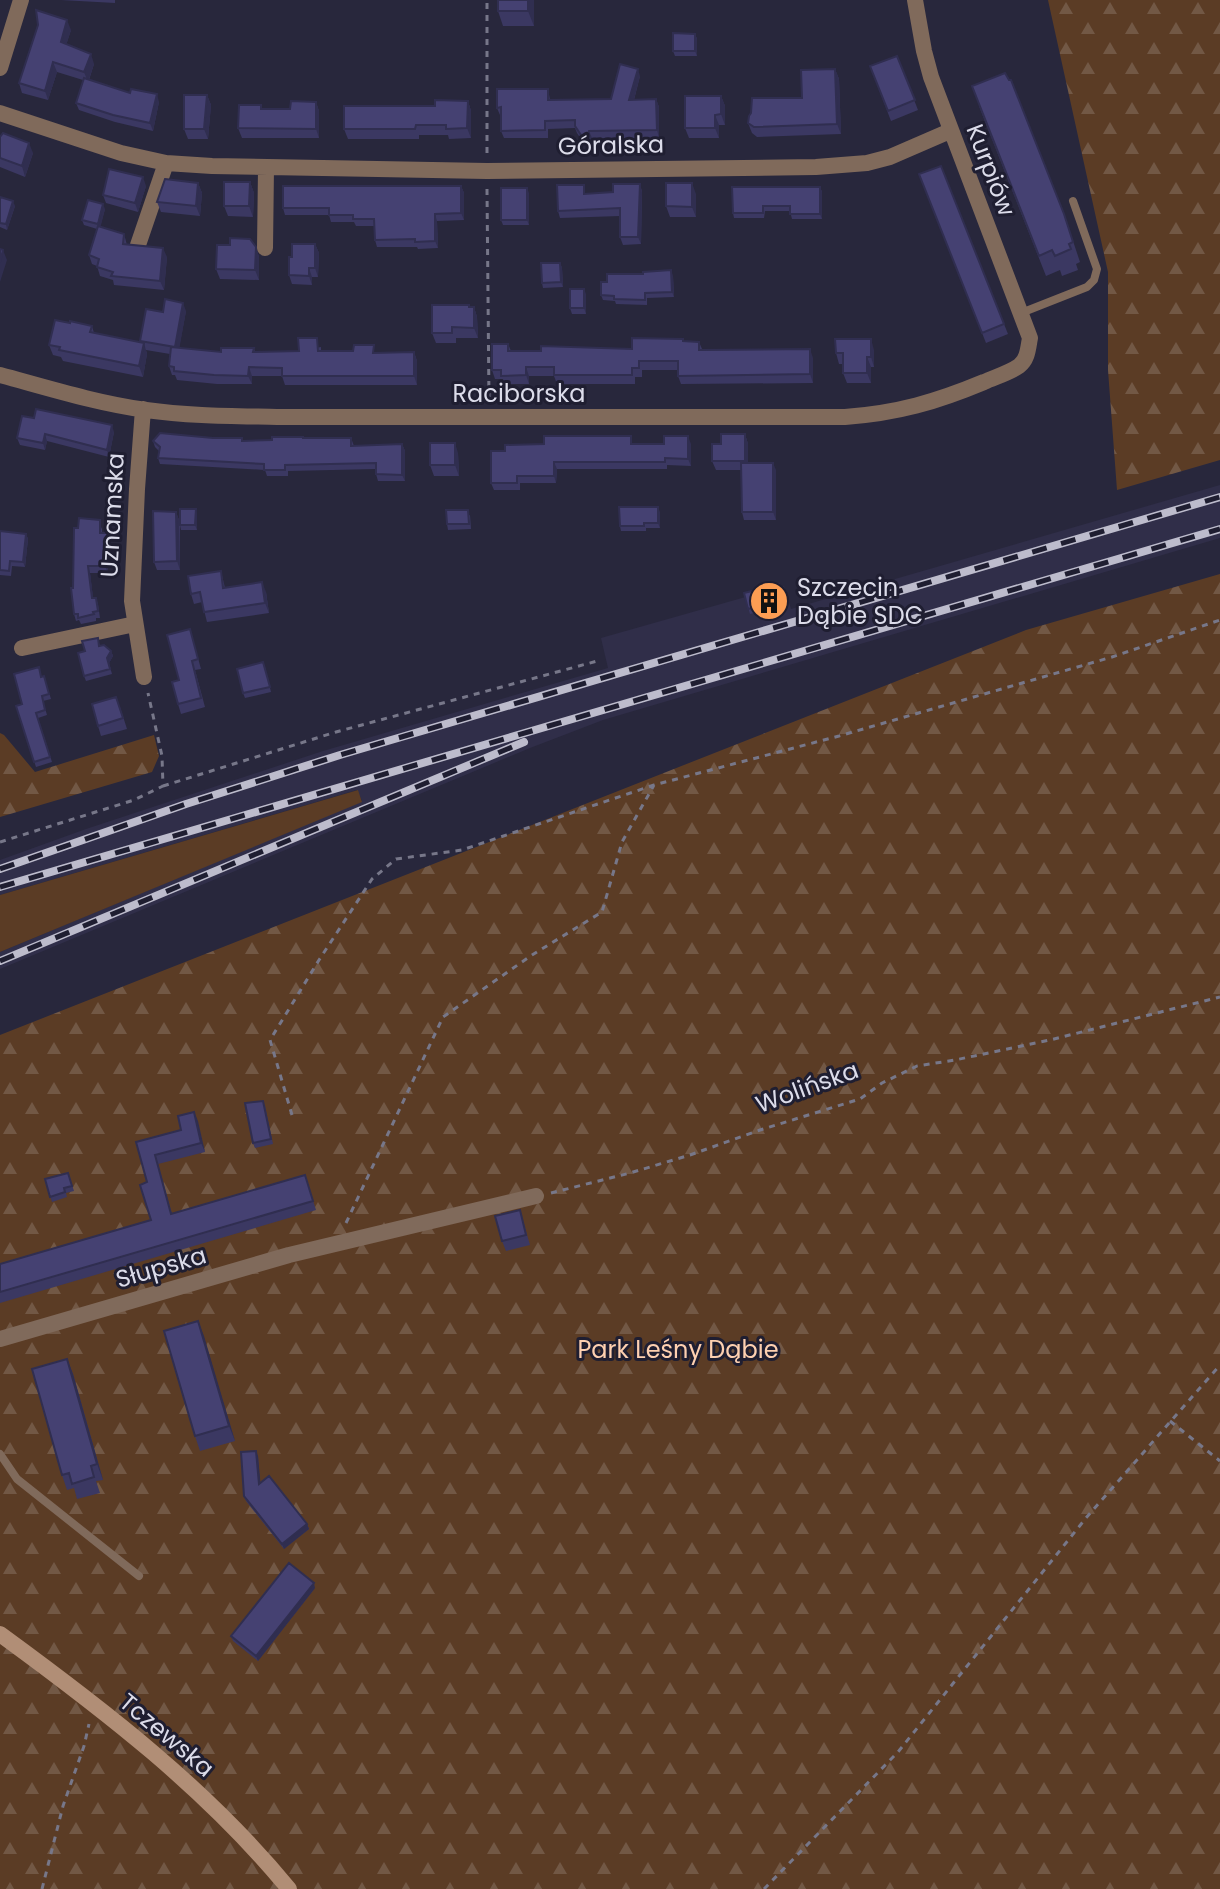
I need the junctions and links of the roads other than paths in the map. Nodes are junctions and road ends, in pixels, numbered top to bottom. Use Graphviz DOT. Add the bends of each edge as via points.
graph roads {
  1 [pos="21,0"];
  2 [pos="915,0"];
  3 [pos="0,68"];
  4 [pos="0,113"];
  5 [pos="950,131"];
  6 [pos="166,163"];
  7 [pos="266,168"];
  8 [pos="1073,201"];
  9 [pos="138,245"];
  10 [pos="265,248"];
  11 [pos="1021,313"];
  12 [pos="1028,354"];
  13 [pos="0,375"];
  14 [pos="143,409"];
  15 [pos="135,624"];
  16 [pos="22,648"];
  17 [pos="144,677"];
  18 [pos="543,1194"];
  19 [pos="0,1339"];
  20 [pos="0,1454"];
  21 [pos="139,1576"];
  22 [pos="0,1634"];
  23 [pos="289,1889"];
  1 -- 3 [label="street"];
  2 -- 5 [label="street, Kurpiów" via="931,77"];
  4 -- 6 [label="street, Góralska"];
  5 -- 7 [label="street, Góralska" via="890,157 843,165 487,171"];
  5 -- 11 [label="street, Kurpiów"];
  6 -- 7 [label="street, Góralska"];
  6 -- 9 [label="street"];
  7 -- 10 [label="street"];
  8 -- 11 [label="lane" via="1097,269 1094,280"];
  11 -- 12 [label="street, Kurpiów" via="1030,338"];
  12 -- 14 [label="street, Raciborska" via="1020,365 969,388 879,415 223,416"];
  13 -- 14 [label="street, Raciborska"];
  14 -- 15 [label="street, Uznamska" via="133,563"];
  15 -- 16 [label="street"];
  15 -- 17 [label="street, Uznamska"];
  18 -- 19 [label="street, Słupska" via="289,1255"];
  20 -- 21 [label="lane" via="17,1479"];
  22 -- 23 [label="street, Tczewska" via="201,1795"];
}
